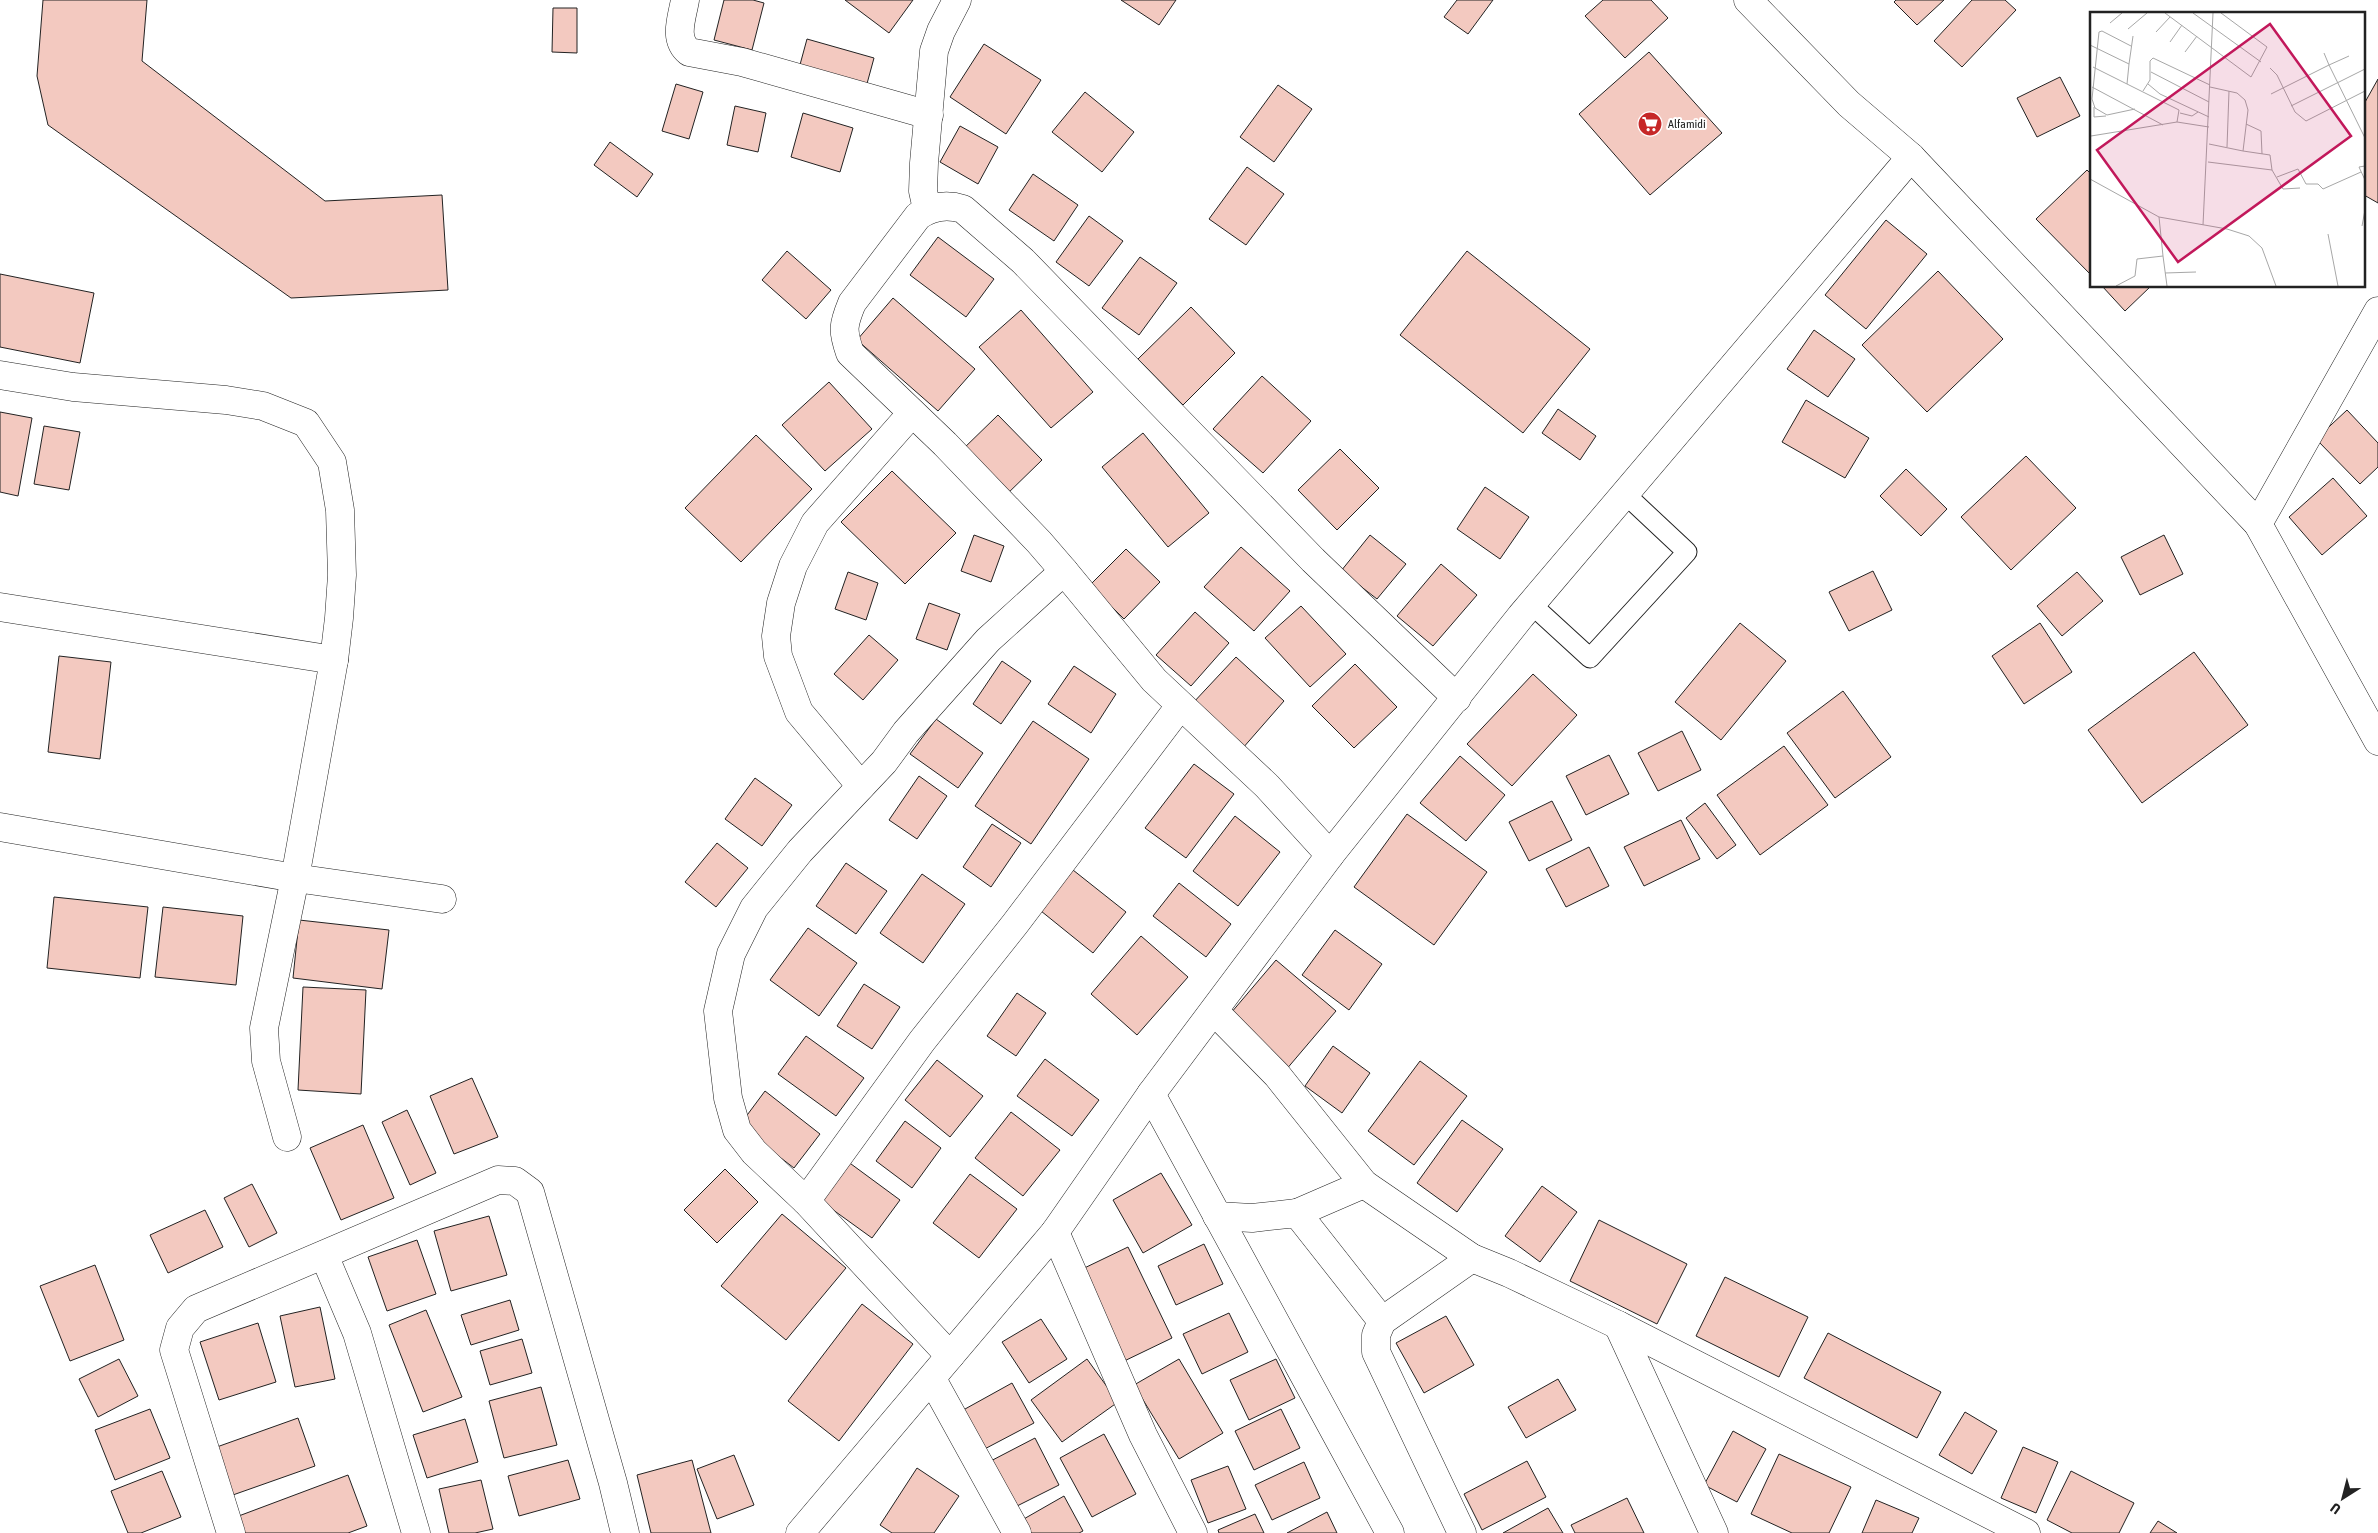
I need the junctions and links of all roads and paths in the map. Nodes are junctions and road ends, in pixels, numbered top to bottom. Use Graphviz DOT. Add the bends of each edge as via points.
graph roads {
  1 [pos="685,0"];
  2 [pos="957,0"];
  3 [pos="1748,0"];
  4 [pos="929,115"];
  5 [pos="1911,157"];
  6 [pos="927,210"];
  7 [pos="2378,311"];
  8 [pos="0,374"];
  9 [pos="912,413"];
  10 [pos="1624,493"];
  11 [pos="2258,524"];
  12 [pos="1064,571"];
  13 [pos="1531,604"];
  14 [pos="0,607"];
  15 [pos="334,660"];
  16 [pos="1457,698"];
  17 [pos="1180,706"];
  18 [pos="2378,741"];
  19 [pos="861,786"];
  20 [pos="0,827"];
  21 [pos="1330,855"];
  22 [pos="296,878"];
  23 [pos="442,899"];
  24 [pos="1214,1011"];
  25 [pos="1151,1094"];
  26 [pos="287,1137"];
  27 [pos="1364,1184"];
  28 [pos="806,1202"];
  29 [pos="1297,1213"];
  30 [pos="1218,1216"];
  31 [pos="1055,1232"];
  32 [pos="324,1255"];
  33 [pos="1472,1258"];
  34 [pos="1382,1321"];
  35 [pos="1618,1324"];
  36 [pos="950,1356"];
  37 [pos="932,1379"];
  38 [pos="231,1533"];
  39 [pos="416,1533"];
  40 [pos="625,1533"];
  41 [pos="800,1533"];
  42 [pos="1017,1533"];
  43 [pos="1194,1533"];
  44 [pos="1390,1533"];
  45 [pos="1462,1533"];
  46 [pos="1714,1533"];
  47 [pos="2026,1533"];
  1 -- 4 [label="street" via="679,38 689,52 742,62"];
  2 -- 4 [label="street" via="934,52"];
  3 -- 5 [label="street" via="1848,104"];
  4 -- 6 [label="street" via="923,191"];
  5 -- 10 [label="street"];
  5 -- 11 [label="street"];
  6 -- 9 [label="street" via="918,216 852,303 843,333 850,353"];
  6 -- 16 [label="street" via="952,205 963,209 1023,261 1313,560"];
  7 -- 11 [label="street"];
  8 -- 15 [label="street" via="73,387 235,401 263,406 306,423 332,462 340,510 342,575"];
  9 -- 12 [label="street"];
  9 -- 19 [label="street" via="815,523 793,566 781,603 776,636 778,656 799,712"];
  10 -- 13 [label="street"];
  10 -- 13 [label="lane" via="1687,552 1590,658"];
  11 -- 18 [label="street"];
  12 -- 17 [label="street" via="1137,660"];
  12 -- 19 [label="street" via="988,640"];
  13 -- 16 [label="street"];
  14 -- 15 [label="street"];
  15 -- 22 [label="street"];
  16 -- 21 [label="street"];
  17 -- 21 [label="street" via="1268,786"];
  17 -- 28 [label="street" via="922,1041"];
  19 -- 28 [label="street" via="754,908 731,954 718,1011 728,1098 737,1130 754,1152"];
  20 -- 22 [label="street"];
  21 -- 24 [label="street"];
  22 -- 23 [label="street"];
  22 -- 26 [label="street" via="264,1028 266,1061"];
  24 -- 25 [label="street"];
  24 -- 27 [label="street" via="1277,1074"];
  25 -- 30 [label="street"];
  25 -- 31 [label="street"];
  27 -- 29 [label="street"];
  27 -- 33 [label="street"];
  28 -- 36 [label="street"];
  29 -- 30 [label="street" via="1252,1218"];
  29 -- 34 [label="street"];
  30 -- 44 [label="street"];
  31 -- 36 [label="street"];
  31 -- 43 [label="street" via="1144,1435"];
  32 -- 38 [label="street" via="196,1309 180,1328 174,1350"];
  32 -- 39 [label="street" via="356,1333"];
  32 -- 40 [label="street" via="498,1180 515,1181 530,1192"];
  33 -- 34 [label="street"];
  33 -- 35 [label="street"];
  34 -- 45 [label="street" via="1376,1336 1376,1352"];
  35 -- 46 [label="street"];
  35 -- 47 [label="street"];
  36 -- 37 [label="street"];
  37 -- 41 [label="street"];
  37 -- 42 [label="street"];
}
